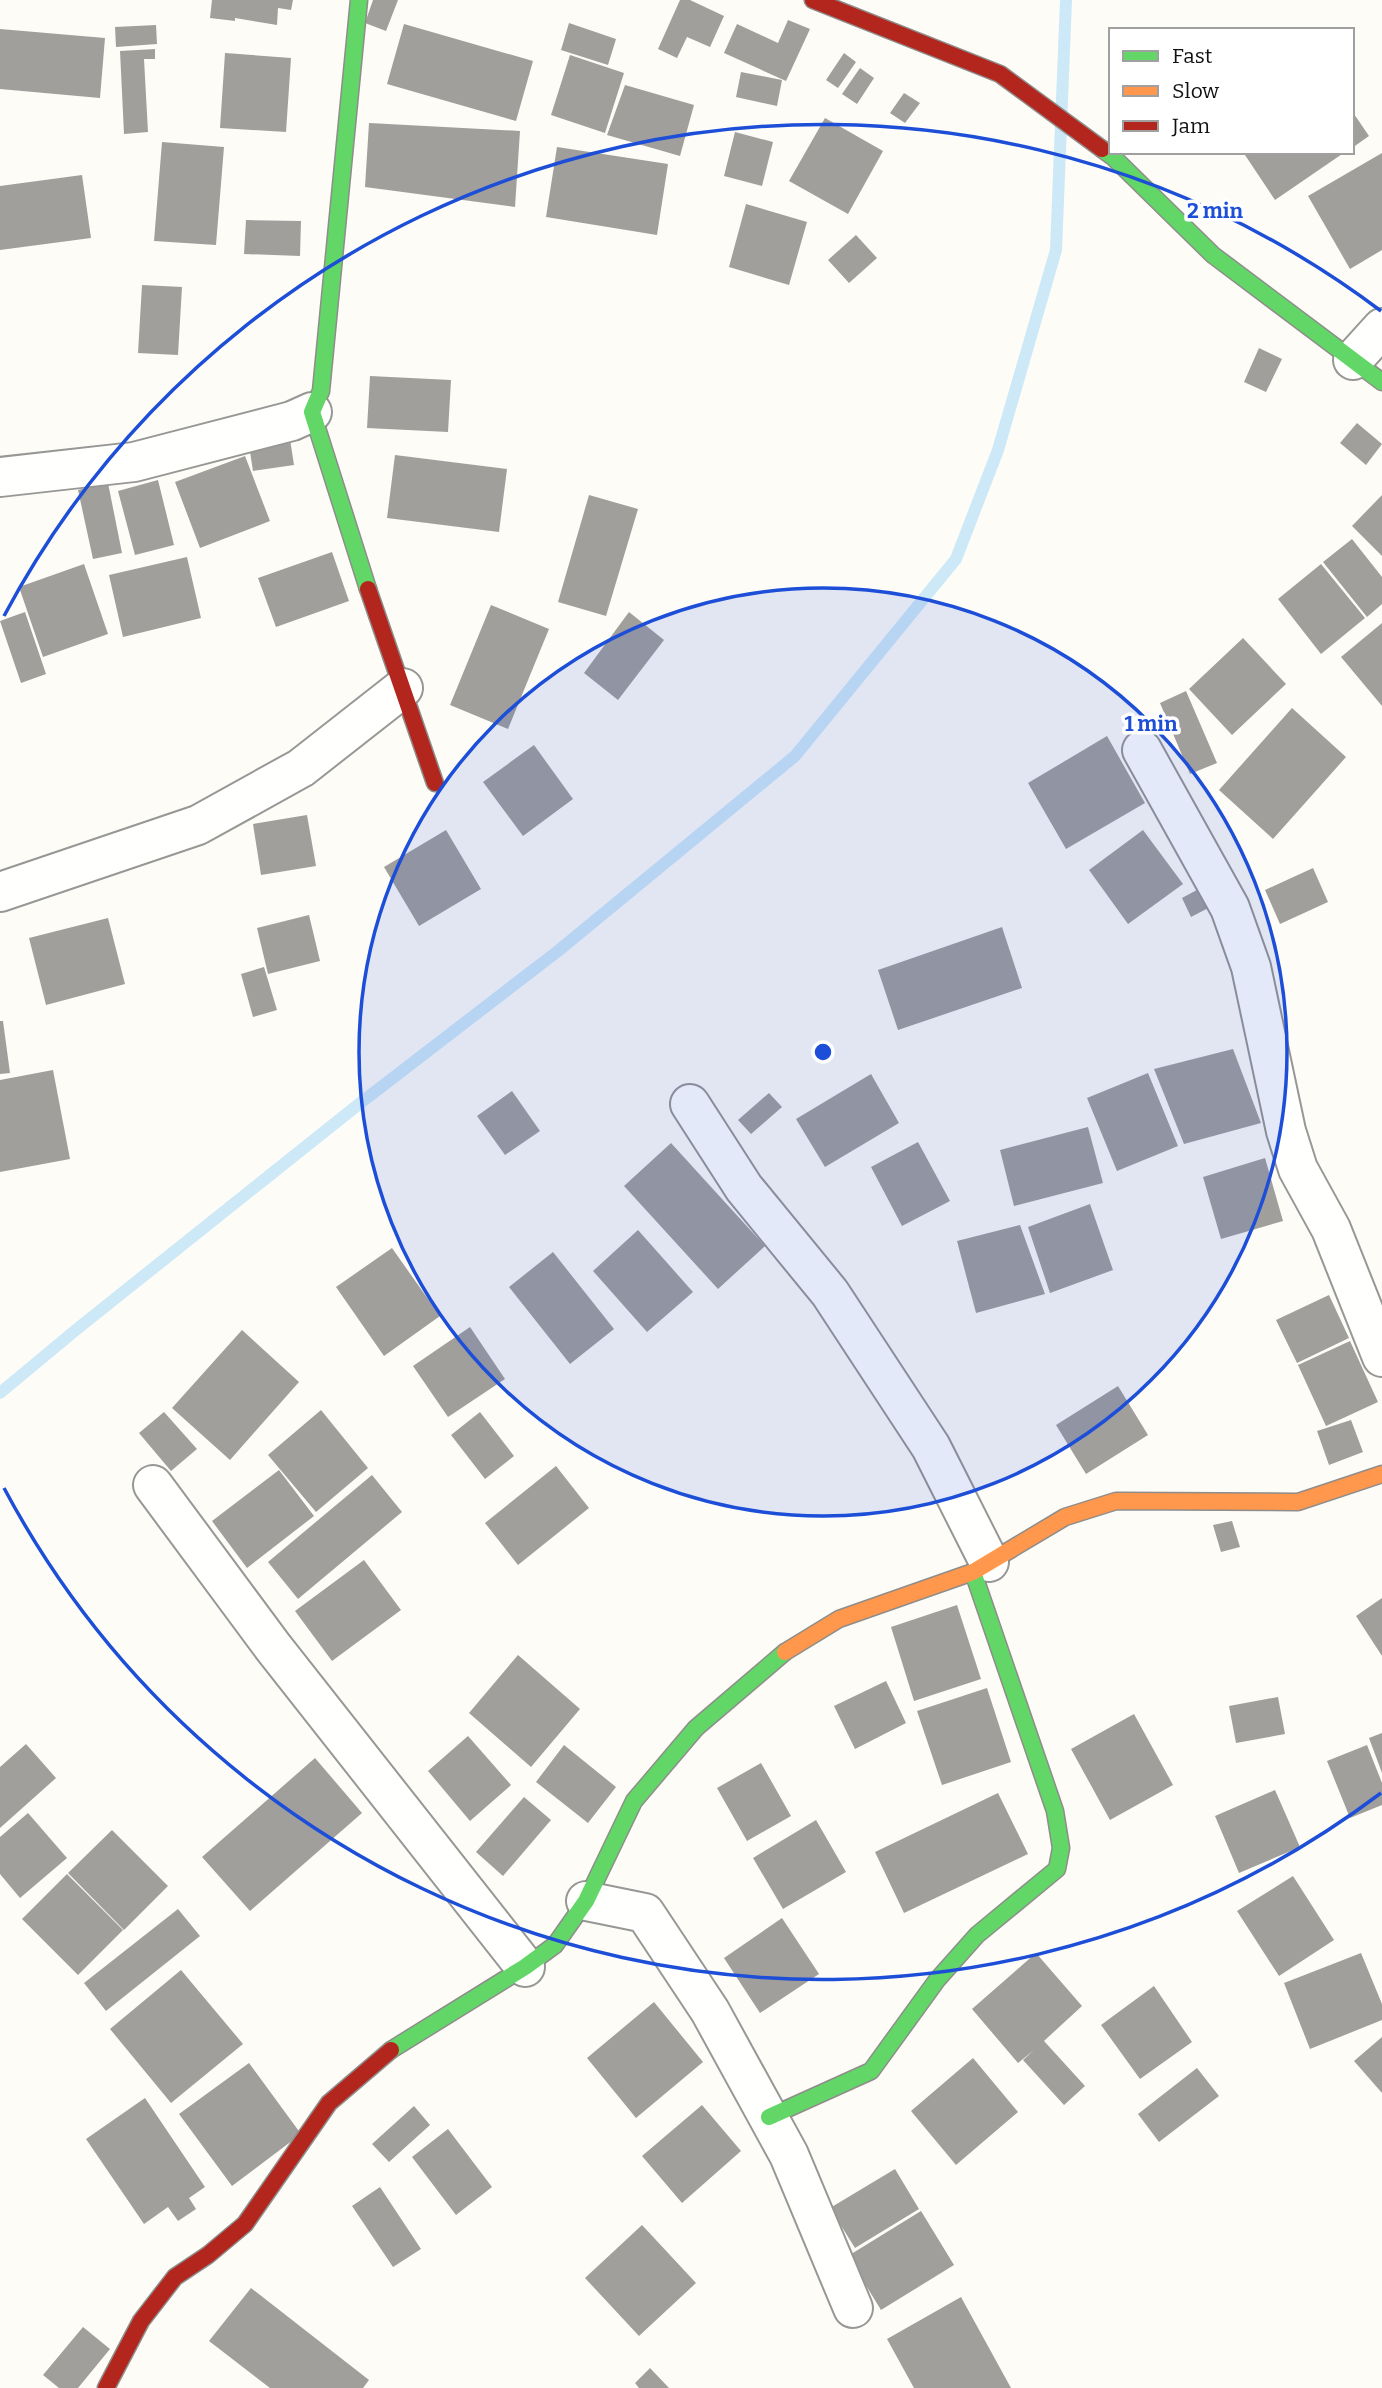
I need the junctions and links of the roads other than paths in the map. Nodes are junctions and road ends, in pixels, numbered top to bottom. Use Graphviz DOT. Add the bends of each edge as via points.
graph roads {
  1 [pos="359,0"];
  2 [pos="813,0"];
  3 [pos="1382,328"];
  4 [pos="1368,371"];
  5 [pos="312,412"];
  6 [pos="0,477"];
  7 [pos="402,688"];
  8 [pos="1143,750"];
  9 [pos="435,783"];
  10 [pos="0,892"];
  11 [pos="690,1104"];
  12 [pos="1382,1357"];
  13 [pos="1382,1474"];
  14 [pos="153,1485"];
  15 [pos="981,1567"];
  16 [pos="586,1901"];
  17 [pos="525,1967"];
  18 [pos="769,2117"];
  19 [pos="853,2308"];
  20 [pos="106,2388"];
  1 -- 5 [label="street" via="321,391"];
  2 -- 4 [label="street" via="1000,74 1113,157 1213,255"];
  3 -- 4 [label="street"];
  5 -- 6 [label="street" via="134,462"];
  5 -- 7 [label="street"];
  7 -- 9 [label="street"];
  7 -- 10 [label="street" via="301,768 198,825"];
  8 -- 12 [label="street" via="1230,908 1251,967 1298,1169 1331,1229"];
  11 -- 15 [label="street" via="744,1188 830,1293 931,1447"];
  13 -- 15 [label="street" via="1298,1502 1116,1501 1065,1517"];
  14 -- 17 [label="street" via="273,1647"];
  15 -- 16 [label="street" via="839,1619 793,1646 696,1728 634,1801"];
  15 -- 18 [label="street" via="1055,1811 1061,1848 1057,1869 977,1935 937,1980 871,2071"];
  16 -- 17 [label="street" via="555,1945"];
  16 -- 18 [label="street" via="645,1913 710,2011"];
  17 -- 20 [label="street" via="395,2046 329,2103 245,2224 175,2277 141,2320"];
  18 -- 19 [label="street"];
}
